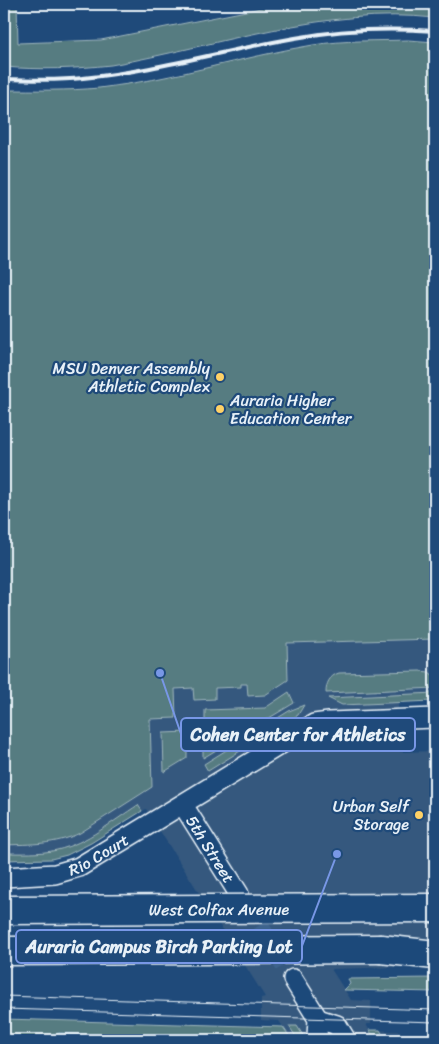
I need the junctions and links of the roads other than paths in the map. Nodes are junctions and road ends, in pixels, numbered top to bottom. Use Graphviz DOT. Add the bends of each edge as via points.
graph roads {
  1 [pos="435,718"];
  2 [pos="183,805"];
  3 [pos="4,878"];
  4 [pos="240,894"];
  5 [pos="435,908"];
  6 [pos="4,910"];
  7 [pos="4,951"];
  8 [pos="435,954"];
  9 [pos="293,979"];
  10 [pos="318,1019"];
  11 [pos="320,1040"];
  12 [pos="346,1040"];
  1 -- 2 [label="street" via="314,724"];
  2 -- 3 [label="street, Rio Court" via="79,867 55,874"];
  2 -- 4 [label="street, 5th Street"];
  5 -- 6 [label="main road, West Colfax Avenue, bridge"];
  7 -- 8 [label="main road, bridge" via="381,950"];
  9 -- 10 [label="street"];
  10 -- 11 [label="street" via="317,1036"];
  10 -- 12 [label="street" via="337,1025"];
}
